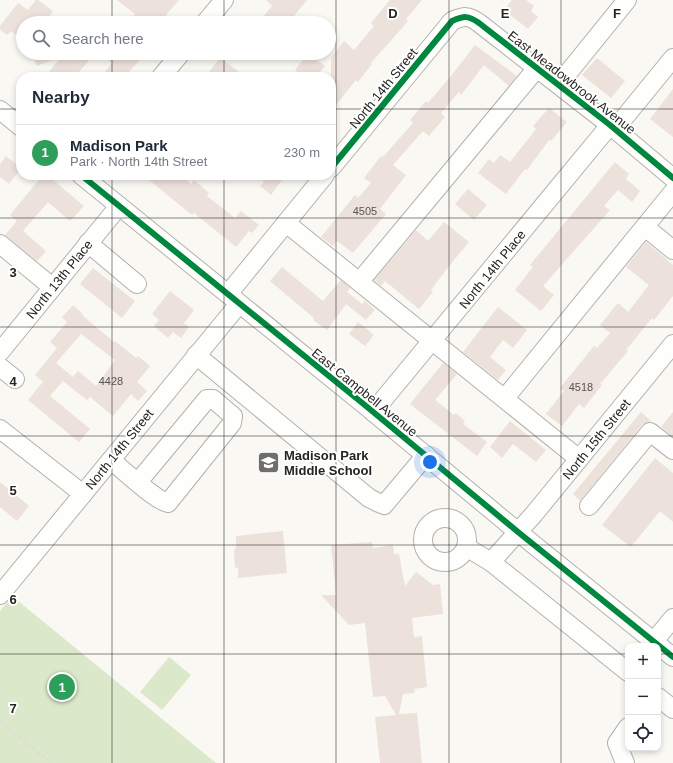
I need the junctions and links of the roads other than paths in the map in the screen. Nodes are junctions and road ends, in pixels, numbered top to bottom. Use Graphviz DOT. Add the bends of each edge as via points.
graph roads {
  1 [pos="224,0"];
  2 [pos="627,0"];
  3 [pos="211,16"];
  4 [pos="452,21"];
  5 [pos="673,58"];
  6 [pos="175,60"];
  7 [pos="537,68"];
  8 [pos="165,72"];
  9 [pos="559,84"];
  10 [pos="0,110"];
  11 [pos="16,123"];
  12 [pos="612,127"];
  13 [pos="336,162"];
  14 [pos="673,178"];
  15 [pos="87,180"];
  16 [pos="321,180"];
  17 [pos="673,192"];
  18 [pos="118,206"];
  19 [pos="286,223"];
  20 [pos="645,228"];
  21 [pos="88,243"];
  22 [pos="0,244"];
  23 [pos="673,250"];
  24 [pos="360,282"];
  25 [pos="136,284"];
  26 [pos="52,287"];
  27 [pos="234,299"];
  28 [pos="433,340"];
  29 [pos="672,348"];
  30 [pos="0,352"];
  31 [pos="196,355"];
  32 [pos="0,367"];
  33 [pos="15,379"];
  34 [pos="505,398"];
  35 [pos="374,412"];
  36 [pos="0,429"];
  37 [pos="673,450"];
  38 [pos="426,456"];
  39 [pos="579,459"];
  40 [pos="110,460"];
  41 [pos="138,482"];
  42 [pos="83,494"];
  43 [pos="589,506"];
  44 [pos="518,532"];
  45 [pos="466,547"];
  46 [pos="491,562"];
  47 [pos="0,595"];
  48 [pos="673,618"];
  49 [pos="654,641"];
  50 [pos="673,655"];
  51 [pos="625,670"];
  52 [pos="661,699"];
  53 [pos="673,709"];
  54 [pos="625,732"];
  55 [pos="626,763"];
  1 -- 3 [label="street"];
  2 -- 9 [label="street"];
  4 -- 7 [label="street, East Meadowbrook Avenue" via="463,16 472,18"];
  4 -- 13 [label="street, North 14th Street"];
  5 -- 12 [label="street, North 14th Place"];
  6 -- 8 [label="street"];
  7 -- 9 [label="street, East Meadowbrook Avenue"];
  7 -- 24 [label="street"];
  9 -- 12 [label="street, East Meadowbrook Avenue"];
  10 -- 11 [label="street"];
  12 -- 14 [label="street, East Meadowbrook Avenue"];
  12 -- 28 [label="street, North 14th Place"];
  15 -- 18 [label="street, East Campbell Avenue"];
  16 -- 19 [label="street, North 14th Street"];
  17 -- 20 [label="street"];
  18 -- 21 [label="street, North 13th Place"];
  18 -- 27 [label="street, East Campbell Avenue"];
  19 -- 24 [label="street"];
  19 -- 27 [label="street, North 14th Street"];
  20 -- 23 [label="street"];
  20 -- 34 [label="street"];
  21 -- 25 [label="street"];
  21 -- 26 [label="street, North 13th Place"];
  22 -- 26 [label="street"];
  24 -- 28 [label="street"];
  26 -- 30 [label="street, North 13th Place"];
  27 -- 31 [label="street, North 14th Street"];
  27 -- 35 [label="street, East Campbell Avenue"];
  28 -- 34 [label="street"];
  28 -- 35 [label="street, North 14th Place"];
  29 -- 39 [label="street, North 15th Street"];
  31 -- 38 [label="street" via="357,488 379,503 384,504"];
  31 -- 40 [label="street, North 14th Street"];
  32 -- 33 [label="street"];
  34 -- 39 [label="street"];
  35 -- 38 [label="street, East Campbell Avenue"];
  36 -- 42 [label="street"];
  37 -- 43 [label="street" via="650,432"];
  38 -- 44 [label="street, East Campbell Avenue"];
  39 -- 44 [label="street, North 15th Street"];
  40 -- 41 [label="street"];
  40 -- 42 [label="street, North 14th Street"];
  41 -- 41 [label="street" via="162,502 168,503 232,423 233,416 213,398 207,399"];
  42 -- 47 [label="street, North 14th Street"];
  44 -- 46 [label="street, North 15th Street"];
  44 -- 49 [label="street, East Campbell Avenue"];
  45 -- 46 [label="street"];
  46 -- 51 [label="street"];
  48 -- 49 [label="street"];
  49 -- 50 [label="street, East Campbell Avenue"];
  52 -- 53 [label="street"];
  54 -- 55 [label="street" via="618,743"];
}
